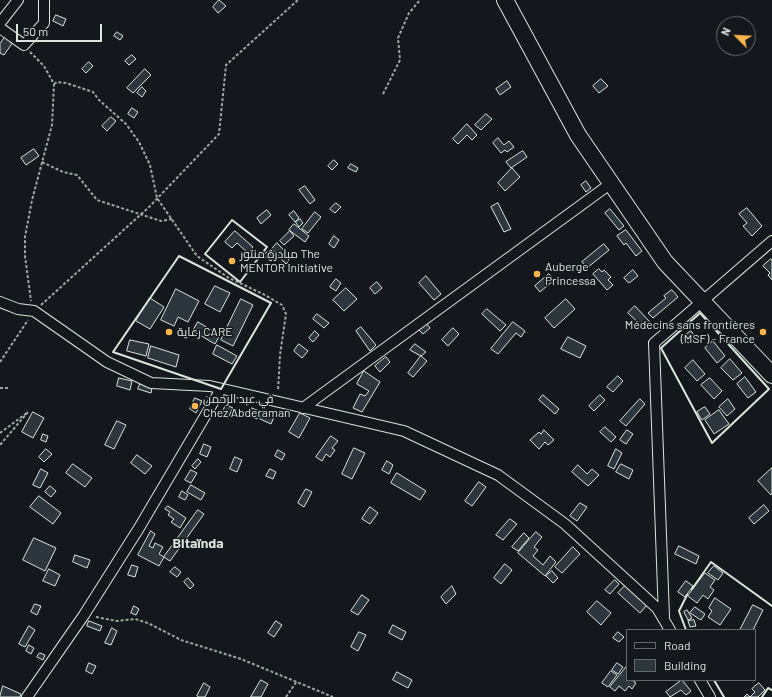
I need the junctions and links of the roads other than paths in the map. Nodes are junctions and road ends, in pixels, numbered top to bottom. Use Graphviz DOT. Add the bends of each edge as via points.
graph roads {
  1 [pos="18,0"];
  2 [pos="44,0"];
  3 [pos="505,0"];
  4 [pos="0,23"];
  5 [pos="0,28"];
  6 [pos="610,184"];
  7 [pos="772,241"];
  8 [pos="703,301"];
  9 [pos="0,302"];
  10 [pos="772,375"];
  11 [pos="221,389"];
  12 [pos="303,408"];
  13 [pos="664,619"];
  14 [pos="669,629"];
  15 [pos="701,681"];
  16 [pos="27,697"];
  17 [pos="710,697"];
  1 -- 4 [label="street"];
  2 -- 5 [label="street" via="44,23 24,45"];
  3 -- 6 [label="main road" via="578,135"];
  6 -- 8 [label="main road" via="665,262"];
  6 -- 12 [label="street"];
  7 -- 8 [label="street"];
  8 -- 10 [label="main road"];
  8 -- 13 [label="street" via="654,343"];
  9 -- 11 [label="street" via="18,309 34,311 107,362 151,383 210,386"];
  11 -- 12 [label="street"];
  11 -- 16 [label="street" via="139,528 84,615"];
  12 -- 13 [label="street" via="404,431 498,475 565,524 657,608"];
  13 -- 14 [label="street"];
  15 -- 17 [label="street"];
}
